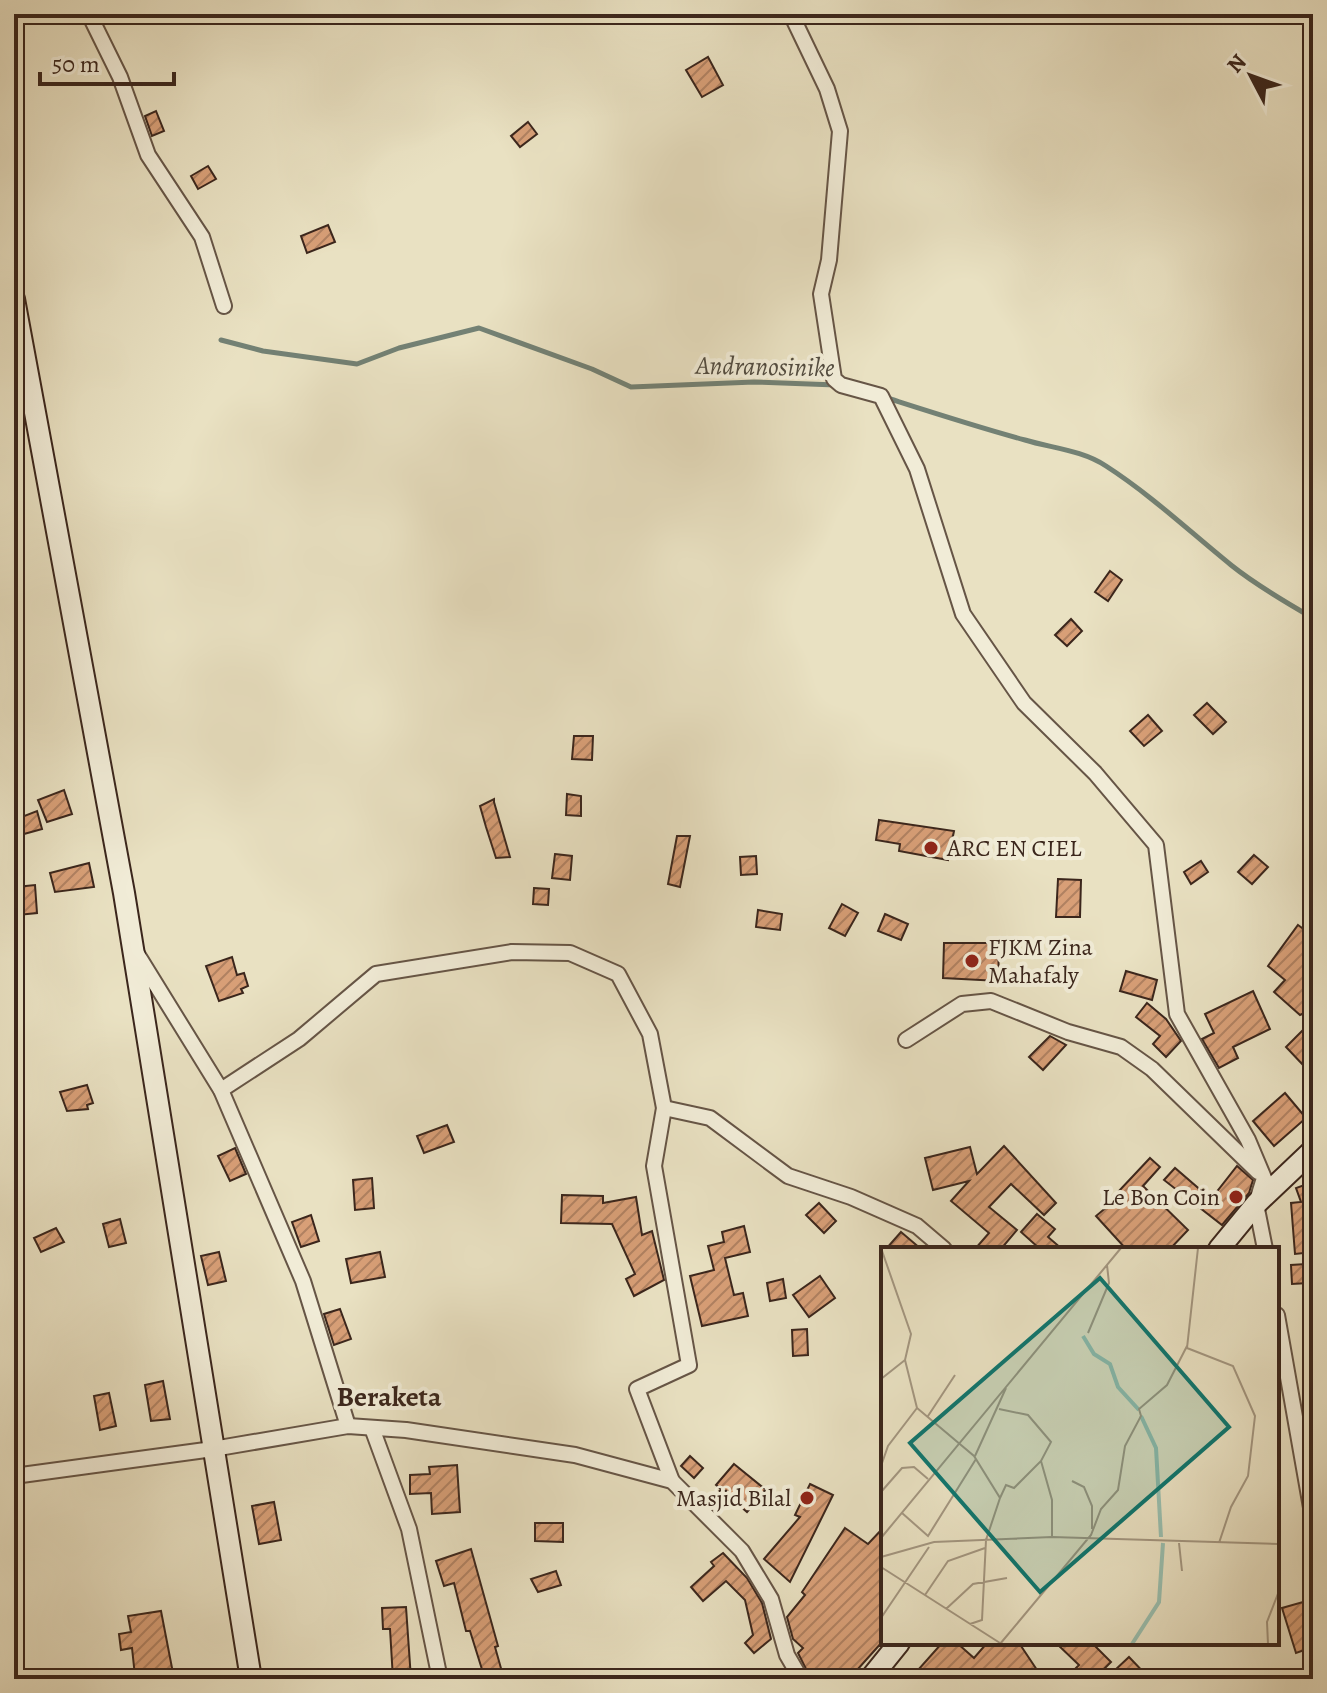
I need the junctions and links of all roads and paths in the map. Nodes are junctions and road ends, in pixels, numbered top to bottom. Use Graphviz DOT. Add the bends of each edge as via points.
graph roads {
  1 [pos="89,14"];
  2 [pos="791,14"];
  3 [pos="14,299"];
  4 [pos="224,306"];
  5 [pos="133,947"];
  6 [pos="906,1040"];
  7 [pos="221,1090"];
  8 [pos="664,1108"];
  9 [pos="1313,1150"];
  10 [pos="1264,1178"];
  11 [pos="1256,1204"];
  12 [pos="942,1247"];
  13 [pos="1221,1247"];
  14 [pos="1265,1247"];
  15 [pos="1279,1326"];
  16 [pos="348,1426"];
  17 [pos="372,1428"];
  18 [pos="213,1449"];
  19 [pos="14,1476"];
  20 [pos="672,1481"];
  21 [pos="1313,1519"];
  22 [pos="897,1645"];
  23 [pos="251,1679"];
  24 [pos="440,1679"];
  25 [pos="801,1679"];
  26 [pos="870,1679"];
  1 -- 4 [label="street" via="120,77 148,155 202,237"];
  2 -- 10 [label="street" via="827,89 840,131 829,260 821,294 834,379 881,396 917,469 963,614 1024,703 1095,773 1156,845 1177,1014"];
  3 -- 5 [label="street"];
  5 -- 7 [label="street"];
  5 -- 18 [label="street"];
  6 -- 10 [label="street" via="962,1004 991,1001 1121,1047 1152,1069"];
  7 -- 8 [label="street" via="299,1039 376,974 512,952 570,953 618,974 650,1034"];
  7 -- 16 [label="street" via="303,1281"];
  8 -- 12 [label="street" via="710,1118 788,1176 917,1226"];
  8 -- 20 [label="street" via="654,1166 689,1365 637,1389"];
  9 -- 11 [label="street"];
  10 -- 11 [label="street"];
  11 -- 13 [label="street"];
  11 -- 14 [label="street"];
  15 -- 21 [label="street"];
  16 -- 17 [label="street"];
  16 -- 18 [label="street"];
  17 -- 20 [label="street" via="575,1455"];
  17 -- 24 [label="street" via="409,1529"];
  18 -- 19 [label="street"];
  18 -- 23 [label="street"];
  20 -- 25 [label="street" via="742,1551 771,1599 787,1655"];
  22 -- 26 [label="street"];
}
